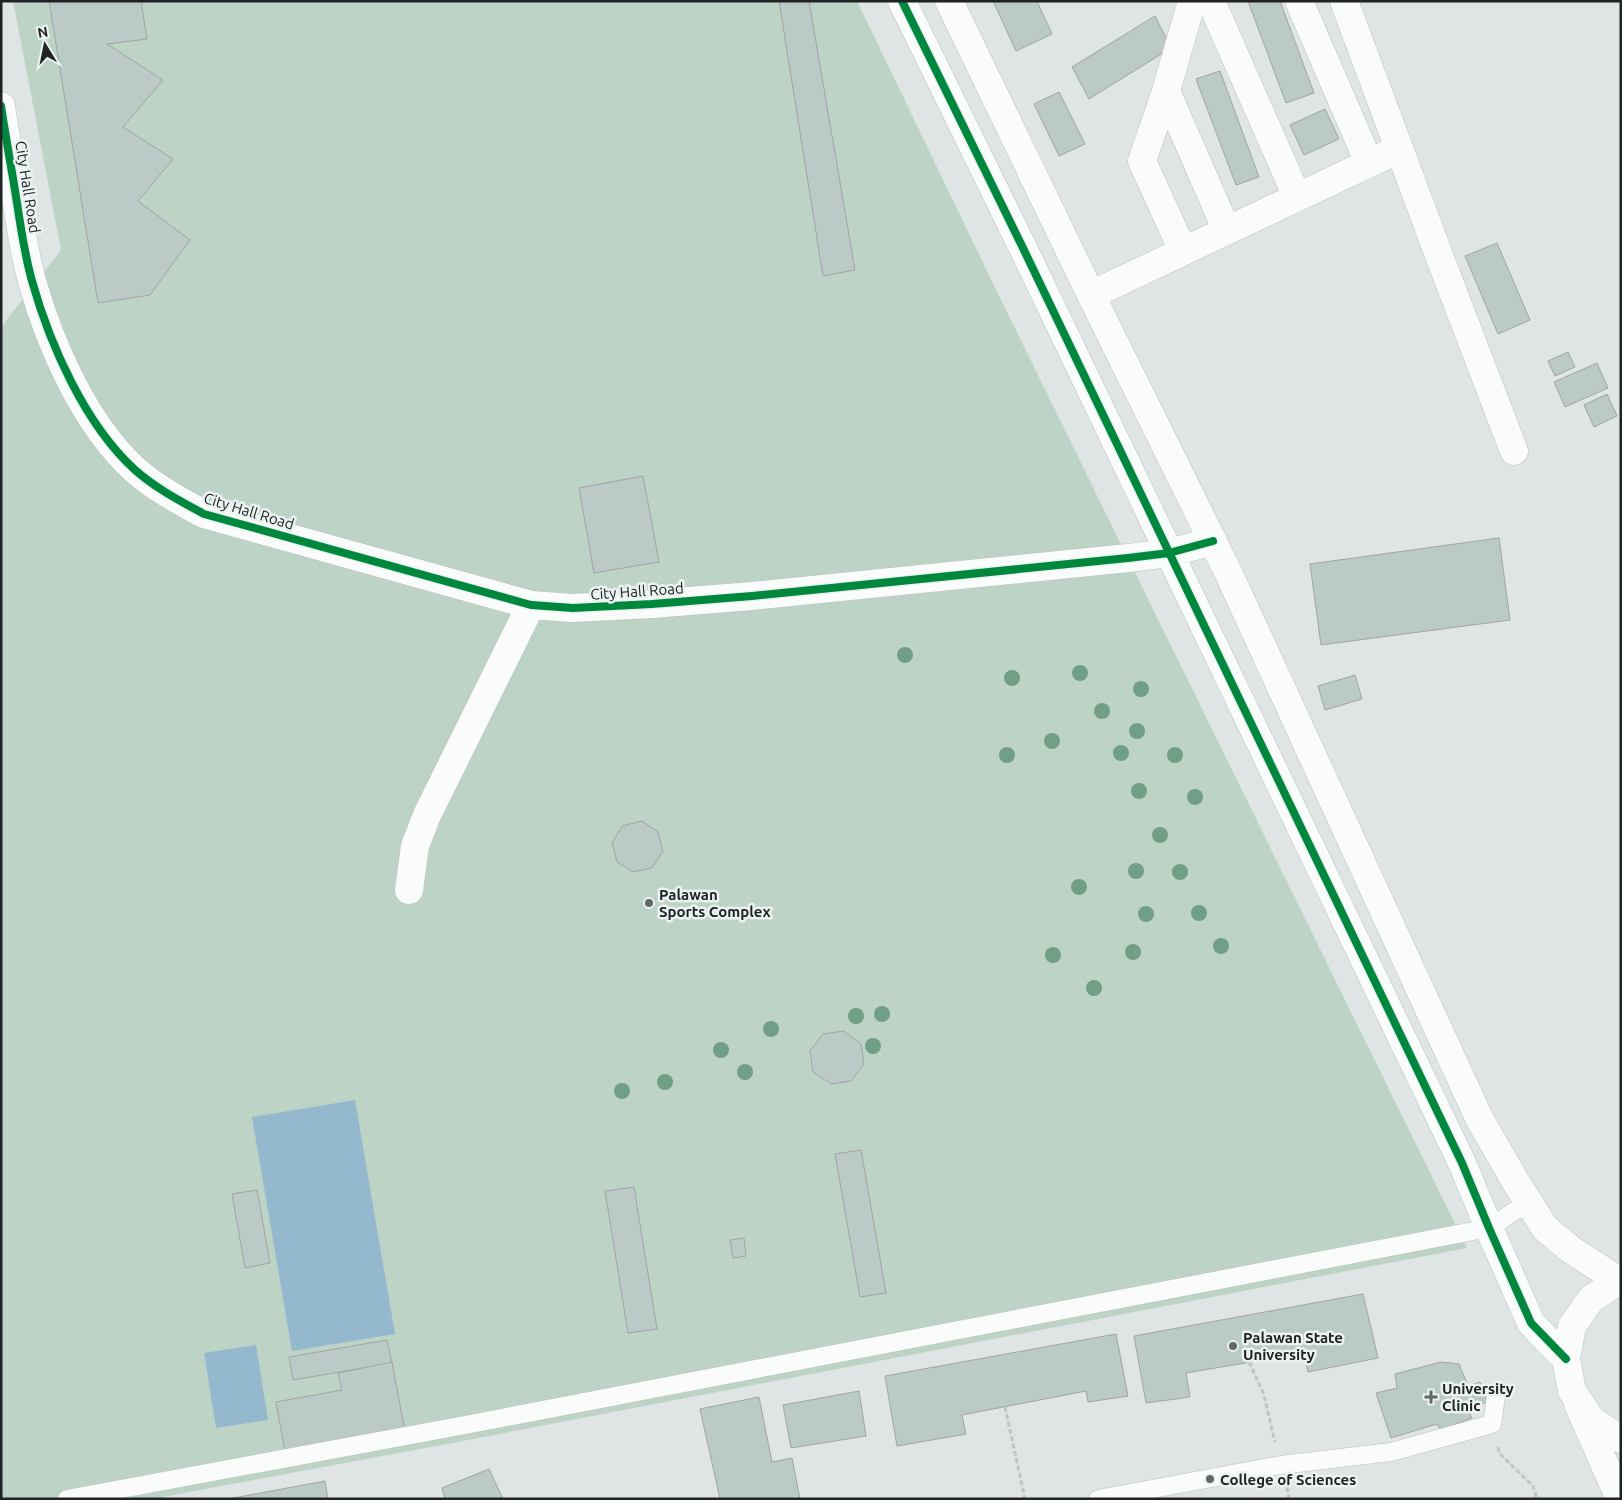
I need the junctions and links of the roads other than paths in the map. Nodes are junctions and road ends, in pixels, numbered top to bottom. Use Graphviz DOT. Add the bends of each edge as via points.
graph roads {
  1 [pos="902,1"];
  2 [pos="950,1"];
  3 [pos="1192,1"];
  4 [pos="1211,1"];
  5 [pos="1299,1"];
  6 [pos="1344,1"];
  7 [pos="1166,91"];
  8 [pos="1,106"];
  9 [pos="1399,149"];
  10 [pos="1369,163"];
  11 [pos="1296,198"];
  12 [pos="1226,231"];
  13 [pos="1183,251"];
  14 [pos="1091,295"];
  15 [pos="1514,451"];
  16 [pos="1213,541"];
  17 [pos="1169,553"];
  18 [pos="531,605"];
  19 [pos="409,890"];
  20 [pos="1528,1202"];
  21 [pos="1489,1228"];
  22 [pos="1619,1280"];
  23 [pos="1566,1359"];
  24 [pos="1572,1391"];
  25 [pos="1496,1396"];
  26 [pos="1621,1439"];
  27 [pos="67,1499"];
  28 [pos="1098,1499"];
  29 [pos="1620,1499"];
  1 -- 17 [label="street"];
  2 -- 14 [label="street"];
  3 -- 7 [label="street"];
  4 -- 11 [label="street"];
  5 -- 10 [label="street"];
  6 -- 9 [label="street"];
  7 -- 12 [label="street"];
  7 -- 13 [label="street" via="1142,161"];
  8 -- 18 [label="street, City Hall Road" via="23,240 43,314 79,395 116,450 134,469 166,494 204,514"];
  9 -- 10 [label="street"];
  9 -- 15 [label="street"];
  10 -- 11 [label="street"];
  11 -- 12 [label="street"];
  12 -- 13 [label="street"];
  13 -- 14 [label="street"];
  14 -- 16 [label="street"];
  16 -- 17 [label="street, City Hall Road"];
  16 -- 20 [label="street" via="1480,1120"];
  17 -- 18 [label="street, City Hall Road" via="752,596 609,607"];
  17 -- 21 [label="street" via="1462,1163"];
  18 -- 19 [label="street" via="427,815 415,846"];
  20 -- 21 [label="lane"];
  20 -- 22 [label="street" via="1546,1228 1570,1249"];
  21 -- 23 [label="street" via="1531,1323"];
  21 -- 27 [label="lane"];
  22 -- 23 [label="street" via="1591,1299 1572,1326"];
  23 -- 24 [label="street"];
  24 -- 26 [label="street" via="1592,1420"];
  24 -- 29 [label="street"];
  25 -- 28 [label="lane" via="1492,1424 1391,1452 1281,1465"];
}
